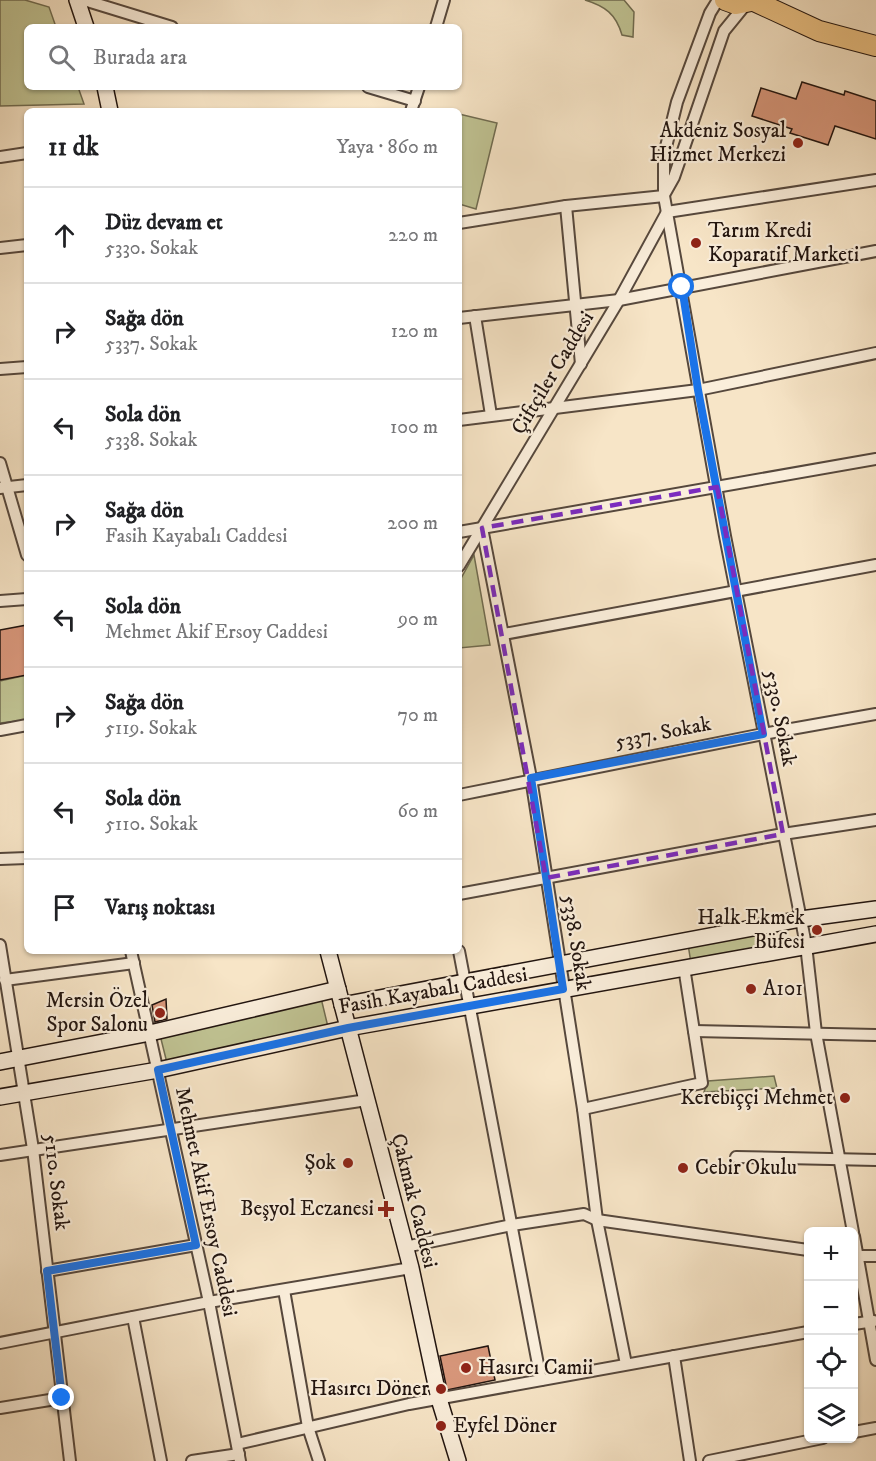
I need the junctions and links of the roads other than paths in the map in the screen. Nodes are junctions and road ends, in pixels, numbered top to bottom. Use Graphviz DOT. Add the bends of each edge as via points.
graph roads {
  1 [pos="77,0"];
  2 [pos="84,0"];
  3 [pos="444,0"];
  4 [pos="718,0"];
  5 [pos="725,0"];
  6 [pos="752,2"];
  7 [pos="85,24"];
  8 [pos="162,24"];
  9 [pos="437,24"];
  10 [pos="876,46"];
  11 [pos="106,90"];
  12 [pos="375,90"];
  13 [pos="418,90"];
  14 [pos="413,106"];
  15 [pos="109,108"];
  16 [pos="24,153"];
  17 [pos="0,157"];
  18 [pos="876,180"];
  19 [pos="664,196"];
  20 [pos="566,206"];
  21 [pos="668,212"];
  22 [pos="462,223"];
  23 [pos="24,245"];
  24 [pos="0,248"];
  25 [pos="876,251"];
  26 [pos="682,287"];
  27 [pos="619,300"];
  28 [pos="577,305"];
  29 [pos="475,316"];
  30 [pos="462,318"];
  31 [pos="876,353"];
  32 [pos="581,364"];
  33 [pos="24,368"];
  34 [pos="0,369"];
  35 [pos="698,390"];
  36 [pos="555,409"];
  37 [pos="491,416"];
  38 [pos="462,420"];
  39 [pos="876,459"];
  40 [pos="0,463"];
  41 [pos="24,485"];
  42 [pos="717,487"];
  43 [pos="4,488"];
  44 [pos="482,528"];
  45 [pos="462,531"];
  46 [pos="24,546"];
  47 [pos="462,561"];
  48 [pos="876,565"];
  49 [pos="736,591"];
  50 [pos="24,599"];
  51 [pos="0,601"];
  52 [pos="504,634"];
  53 [pos="876,714"];
  54 [pos="24,726"];
  55 [pos="0,730"];
  56 [pos="763,734"];
  57 [pos="531,778"];
  58 [pos="462,794"];
  59 [pos="876,820"];
  60 [pos="783,834"];
  61 [pos="24,858"];
  62 [pos="0,859"];
  63 [pos="546,878"];
  64 [pos="462,893"];
  65 [pos="876,909"];
  66 [pos="801,919"];
  67 [pos="876,934"];
  68 [pos="0,945"];
  69 [pos="806,945"];
  70 [pos="132,954"];
  71 [pos="329,954"];
  72 [pos="459,954"];
  73 [pos="134,963"];
  74 [pos="560,964"];
  75 [pos="684,967"];
  76 [pos="5,980"];
  77 [pos="464,982"];
  78 [pos="338,989"];
  79 [pos="563,989"];
  80 [pos="342,1005"];
  81 [pos="470,1005"];
  82 [pos="348,1028"];
  83 [pos="694,1031"];
  84 [pos="150,1033"];
  85 [pos="816,1033"];
  86 [pos="876,1035"];
  87 [pos="16,1059"];
  88 [pos="0,1062"];
  89 [pos="158,1070"];
  90 [pos="23,1093"];
  91 [pos="0,1097"];
  92 [pos="367,1100"];
  93 [pos="583,1110"];
  94 [pos="171,1130"];
  95 [pos="33,1149"];
  96 [pos="0,1155"];
  97 [pos="736,1157"];
  98 [pos="840,1158"];
  99 [pos="876,1160"];
  100 [pos="597,1221"];
  101 [pos="512,1225"];
  102 [pos="852,1227"];
  103 [pos="196,1245"];
  104 [pos="405,1247"];
  105 [pos="804,1249"];
  106 [pos="876,1256"];
  107 [pos="858,1257"];
  108 [pos="411,1268"];
  109 [pos="858,1268"];
  110 [pos="47,1271"];
  111 [pos="284,1290"];
  112 [pos="209,1302"];
  113 [pos="133,1317"];
  114 [pos="872,1321"];
  115 [pos="54,1332"];
  116 [pos="804,1333"];
  117 [pos="0,1343"];
  118 [pos="674,1356"];
  119 [pos="876,1360"];
  120 [pos="626,1364"];
  121 [pos="541,1380"];
  122 [pos="62,1398"];
  123 [pos="439,1399"];
  124 [pos="0,1408"];
  125 [pos="308,1427"];
  126 [pos="876,1428"];
  127 [pos="858,1431"];
  128 [pos="804,1442"];
  129 [pos="239,1453"];
  130 [pos="70,1461"];
  131 [pos="162,1461"];
  132 [pos="192,1461"];
  133 [pos="319,1461"];
  134 [pos="458,1461"];
  135 [pos="690,1461"];
  136 [pos="709,1461"];
  1 -- 7 [label="street"];
  2 -- 8 [label="street"];
  3 -- 9 [label="street"];
  4 -- 19 [label="street" via="677,102 664,155"];
  5 -- 6 [label="highway"];
  6 -- 10 [label="highway" via="819,31"];
  6 -- 19 [label="street" via="724,32"];
  11 -- 15 [label="street"];
  12 -- 14 [label="street"];
  13 -- 14 [label="street"];
  16 -- 17 [label="street"];
  18 -- 21 [label="street"];
  19 -- 20 [label="street"];
  19 -- 21 [label="street"];
  20 -- 22 [label="street"];
  20 -- 28 [label="street"];
  21 -- 26 [label="street, 5330. Sokak"];
  21 -- 27 [label="street, Çiftçiler Caddesi"];
  23 -- 24 [label="street"];
  25 -- 26 [label="street"];
  26 -- 27 [label="street"];
  26 -- 35 [label="street, 5330. Sokak"];
  27 -- 28 [label="street"];
  27 -- 32 [label="street, Çiftçiler Caddesi"];
  28 -- 29 [label="street"];
  28 -- 32 [label="street"];
  29 -- 30 [label="street"];
  29 -- 37 [label="street"];
  31 -- 35 [label="street"];
  32 -- 36 [label="street, Çiftçiler Caddesi"];
  33 -- 34 [label="street"];
  35 -- 36 [label="street"];
  35 -- 42 [label="street, 5330. Sokak"];
  36 -- 37 [label="street"];
  36 -- 44 [label="street, Çiftçiler Caddesi"];
  37 -- 38 [label="street"];
  39 -- 42 [label="street"];
  40 -- 43 [label="street"];
  41 -- 43 [label="street"];
  42 -- 44 [label="street"];
  42 -- 49 [label="street, 5330. Sokak"];
  43 -- 46 [label="street"];
  44 -- 45 [label="street"];
  44 -- 47 [label="street, Çiftçiler Caddesi"];
  44 -- 52 [label="street, 5338. Sokak"];
  48 -- 49 [label="street"];
  49 -- 52 [label="street"];
  49 -- 56 [label="street, 5330. Sokak"];
  50 -- 51 [label="street"];
  52 -- 57 [label="street, 5338. Sokak"];
  53 -- 56 [label="street, 5337. Sokak"];
  54 -- 55 [label="street"];
  56 -- 57 [label="street, 5337. Sokak"];
  56 -- 60 [label="street, 5330. Sokak"];
  57 -- 58 [label="street, 5337. Sokak"];
  57 -- 63 [label="street, 5338. Sokak"];
  59 -- 60 [label="street"];
  60 -- 63 [label="street"];
  60 -- 66 [label="street, 5330. Sokak"];
  61 -- 62 [label="street"];
  63 -- 64 [label="street"];
  63 -- 74 [label="street, 5338. Sokak"];
  65 -- 66 [label="street, Fasih Kayabalı Caddesi"];
  66 -- 69 [label="street, 5330. Sokak"];
  66 -- 74 [label="street, Fasih Kayabalı Caddesi"];
  67 -- 69 [label="street, Fasih Kayabalı Caddesi"];
  68 -- 76 [label="street, 5110. Sokak"];
  69 -- 75 [label="street, Fasih Kayabalı Caddesi"];
  69 -- 85 [label="street, 5330. Sokak"];
  70 -- 73 [label="street, Mehmet Akif Ersoy Caddesi"];
  71 -- 78 [label="street, Çakmak Caddesi"];
  72 -- 77 [label="street"];
  73 -- 76 [label="street"];
  73 -- 84 [label="street, Mehmet Akif Ersoy Caddesi"];
  74 -- 77 [label="street, Fasih Kayabalı Caddesi"];
  74 -- 79 [label="street, 5338. Sokak"];
  75 -- 79 [label="street, Fasih Kayabalı Caddesi"];
  75 -- 83 [label="street"];
  76 -- 87 [label="street, 5110. Sokak"];
  77 -- 80 [label="street, Fasih Kayabalı Caddesi"];
  77 -- 81 [label="street"];
  78 -- 80 [label="street, Çakmak Caddesi"];
  78 -- 84 [label="street, Fasih Kayabalı Caddesi"];
  79 -- 81 [label="street, Fasih Kayabalı Caddesi"];
  79 -- 93 [label="street, 5338. Sokak"];
  80 -- 82 [label="street, Çakmak Caddesi"];
  81 -- 82 [label="street, Fasih Kayabalı Caddesi"];
  81 -- 101 [label="street"];
  82 -- 89 [label="street, Fasih Kayabalı Caddesi"];
  82 -- 92 [label="street, Çakmak Caddesi"];
  83 -- 85 [label="street"];
  83 -- 93 [label="street" via="702,1083"];
  84 -- 87 [label="street, Fasih Kayabalı Caddesi"];
  84 -- 89 [label="street, Mehmet Akif Ersoy Caddesi"];
  85 -- 86 [label="street"];
  85 -- 98 [label="street, 5330. Sokak"];
  87 -- 88 [label="street, Fasih Kayabalı Caddesi"];
  87 -- 90 [label="street, 5110. Sokak"];
  89 -- 90 [label="street, Fasih Kayabalı Caddesi"];
  89 -- 94 [label="street, Mehmet Akif Ersoy Caddesi"];
  90 -- 91 [label="street, Fasih Kayabalı Caddesi"];
  90 -- 95 [label="street, 5110. Sokak"];
  92 -- 94 [label="street"];
  92 -- 104 [label="street, Çakmak Caddesi"];
  93 -- 100 [label="street, 5338. Sokak"];
  94 -- 95 [label="street"];
  94 -- 103 [label="street, Mehmet Akif Ersoy Caddesi"];
  95 -- 96 [label="street"];
  95 -- 110 [label="street, 5110. Sokak"];
  97 -- 98 [label="street"];
  98 -- 99 [label="street"];
  98 -- 102 [label="street, 5330. Sokak"];
  100 -- 101 [label="street" via="584,1214"];
  100 -- 105 [label="street"];
  100 -- 120 [label="street, 5338. Sokak"];
  101 -- 104 [label="street"];
  101 -- 121 [label="street"];
  103 -- 110 [label="street"];
  103 -- 112 [label="street, Mehmet Akif Ersoy Caddesi"];
  104 -- 108 [label="street, Çakmak Caddesi"];
  106 -- 107 [label="street"];
  108 -- 111 [label="street"];
  108 -- 123 [label="street, Çakmak Caddesi"];
  109 -- 114 [label="street"];
  110 -- 115 [label="street, 5110. Sokak"];
  111 -- 112 [label="street"];
  111 -- 125 [label="street"];
  112 -- 113 [label="street"];
  112 -- 129 [label="street, Mehmet Akif Ersoy Caddesi"];
  113 -- 115 [label="street"];
  113 -- 131 [label="street"];
  114 -- 119 [label="street"];
  115 -- 117 [label="street"];
  115 -- 122 [label="street, 5110. Sokak"];
  116 -- 118 [label="street"];
  118 -- 120 [label="street"];
  118 -- 135 [label="street"];
  120 -- 121 [label="street"];
  121 -- 123 [label="street"];
  122 -- 124 [label="street"];
  122 -- 130 [label="street, 5110. Sokak"];
  123 -- 125 [label="street"];
  123 -- 134 [label="street, Çakmak Caddesi"];
  125 -- 129 [label="street"];
  125 -- 133 [label="street"];
  126 -- 127 [label="street"];
  128 -- 136 [label="street"];
  129 -- 132 [label="street"];
}
